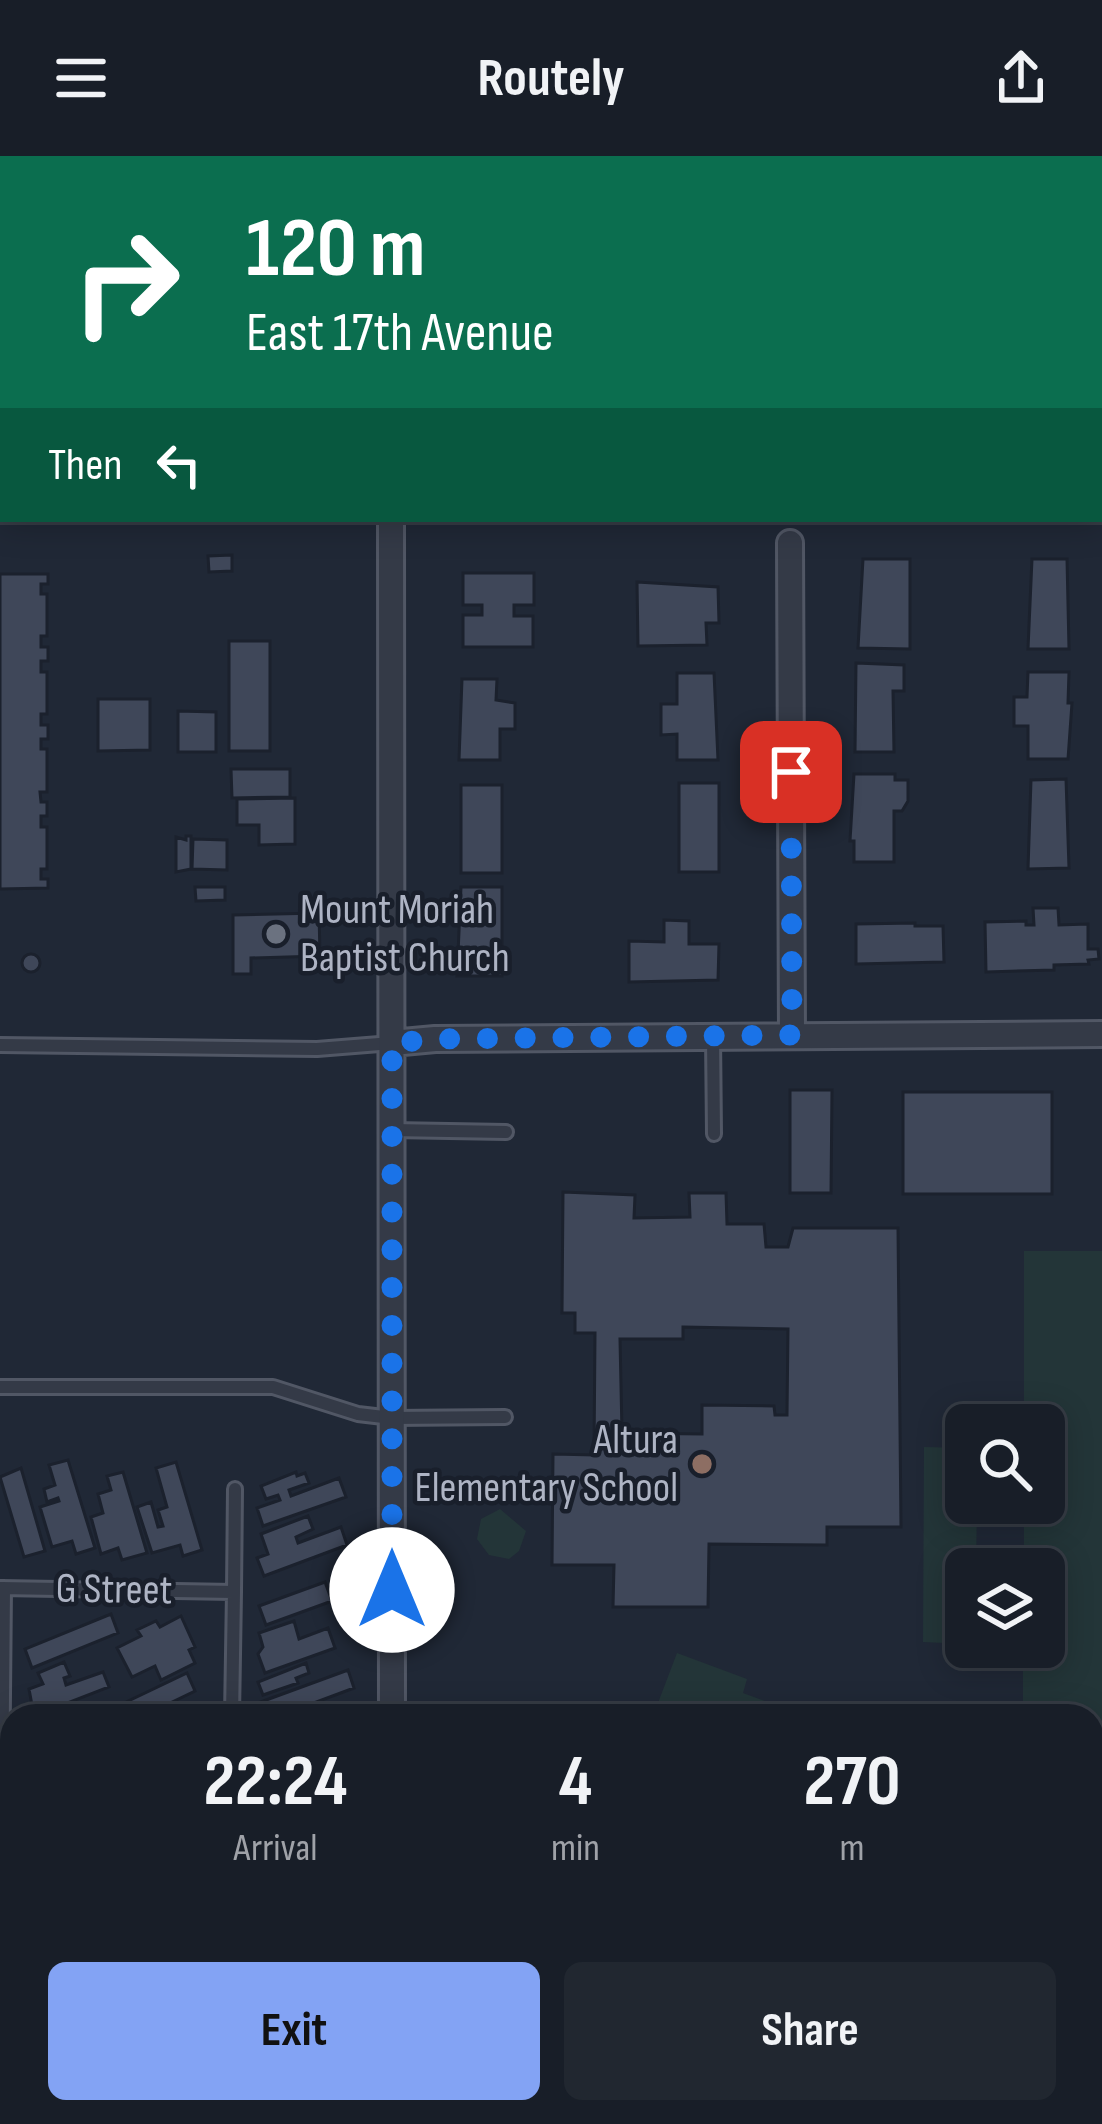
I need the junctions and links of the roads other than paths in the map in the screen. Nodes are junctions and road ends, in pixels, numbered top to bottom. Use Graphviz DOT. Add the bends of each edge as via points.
graph roads {
  1 [pos="391,522"];
  2 [pos="790,543"];
  3 [pos="1102,1034"];
  4 [pos="792,1035"];
  5 [pos="713,1036"];
  6 [pos="392,1043"];
  7 [pos="0,1045"];
  8 [pos="392,1130"];
  9 [pos="506,1132"];
  10 [pos="714,1135"];
  11 [pos="0,1387"];
  12 [pos="505,1417"];
  13 [pos="392,1418"];
  14 [pos="235,1489"];
  15 [pos="2,1588"];
  16 [pos="231,1592"];
  17 [pos="1,1704"];
  18 [pos="232,1704"];
  19 [pos="392,1704"];
  1 -- 6 [label="street"];
  2 -- 4 [label="street"];
  3 -- 4 [label="street"];
  4 -- 5 [label="street"];
  5 -- 6 [label="street"];
  5 -- 10 [label="lane"];
  6 -- 7 [label="lane"];
  6 -- 8 [label="street"];
  8 -- 9 [label="lane"];
  8 -- 13 [label="street"];
  11 -- 13 [label="lane" via="273,1387"];
  12 -- 13 [label="lane"];
  13 -- 19 [label="street"];
  14 -- 16 [label="lane"];
  15 -- 16 [label="lane, G Street"];
  15 -- 17 [label="lane"];
  16 -- 18 [label="lane"];
}
